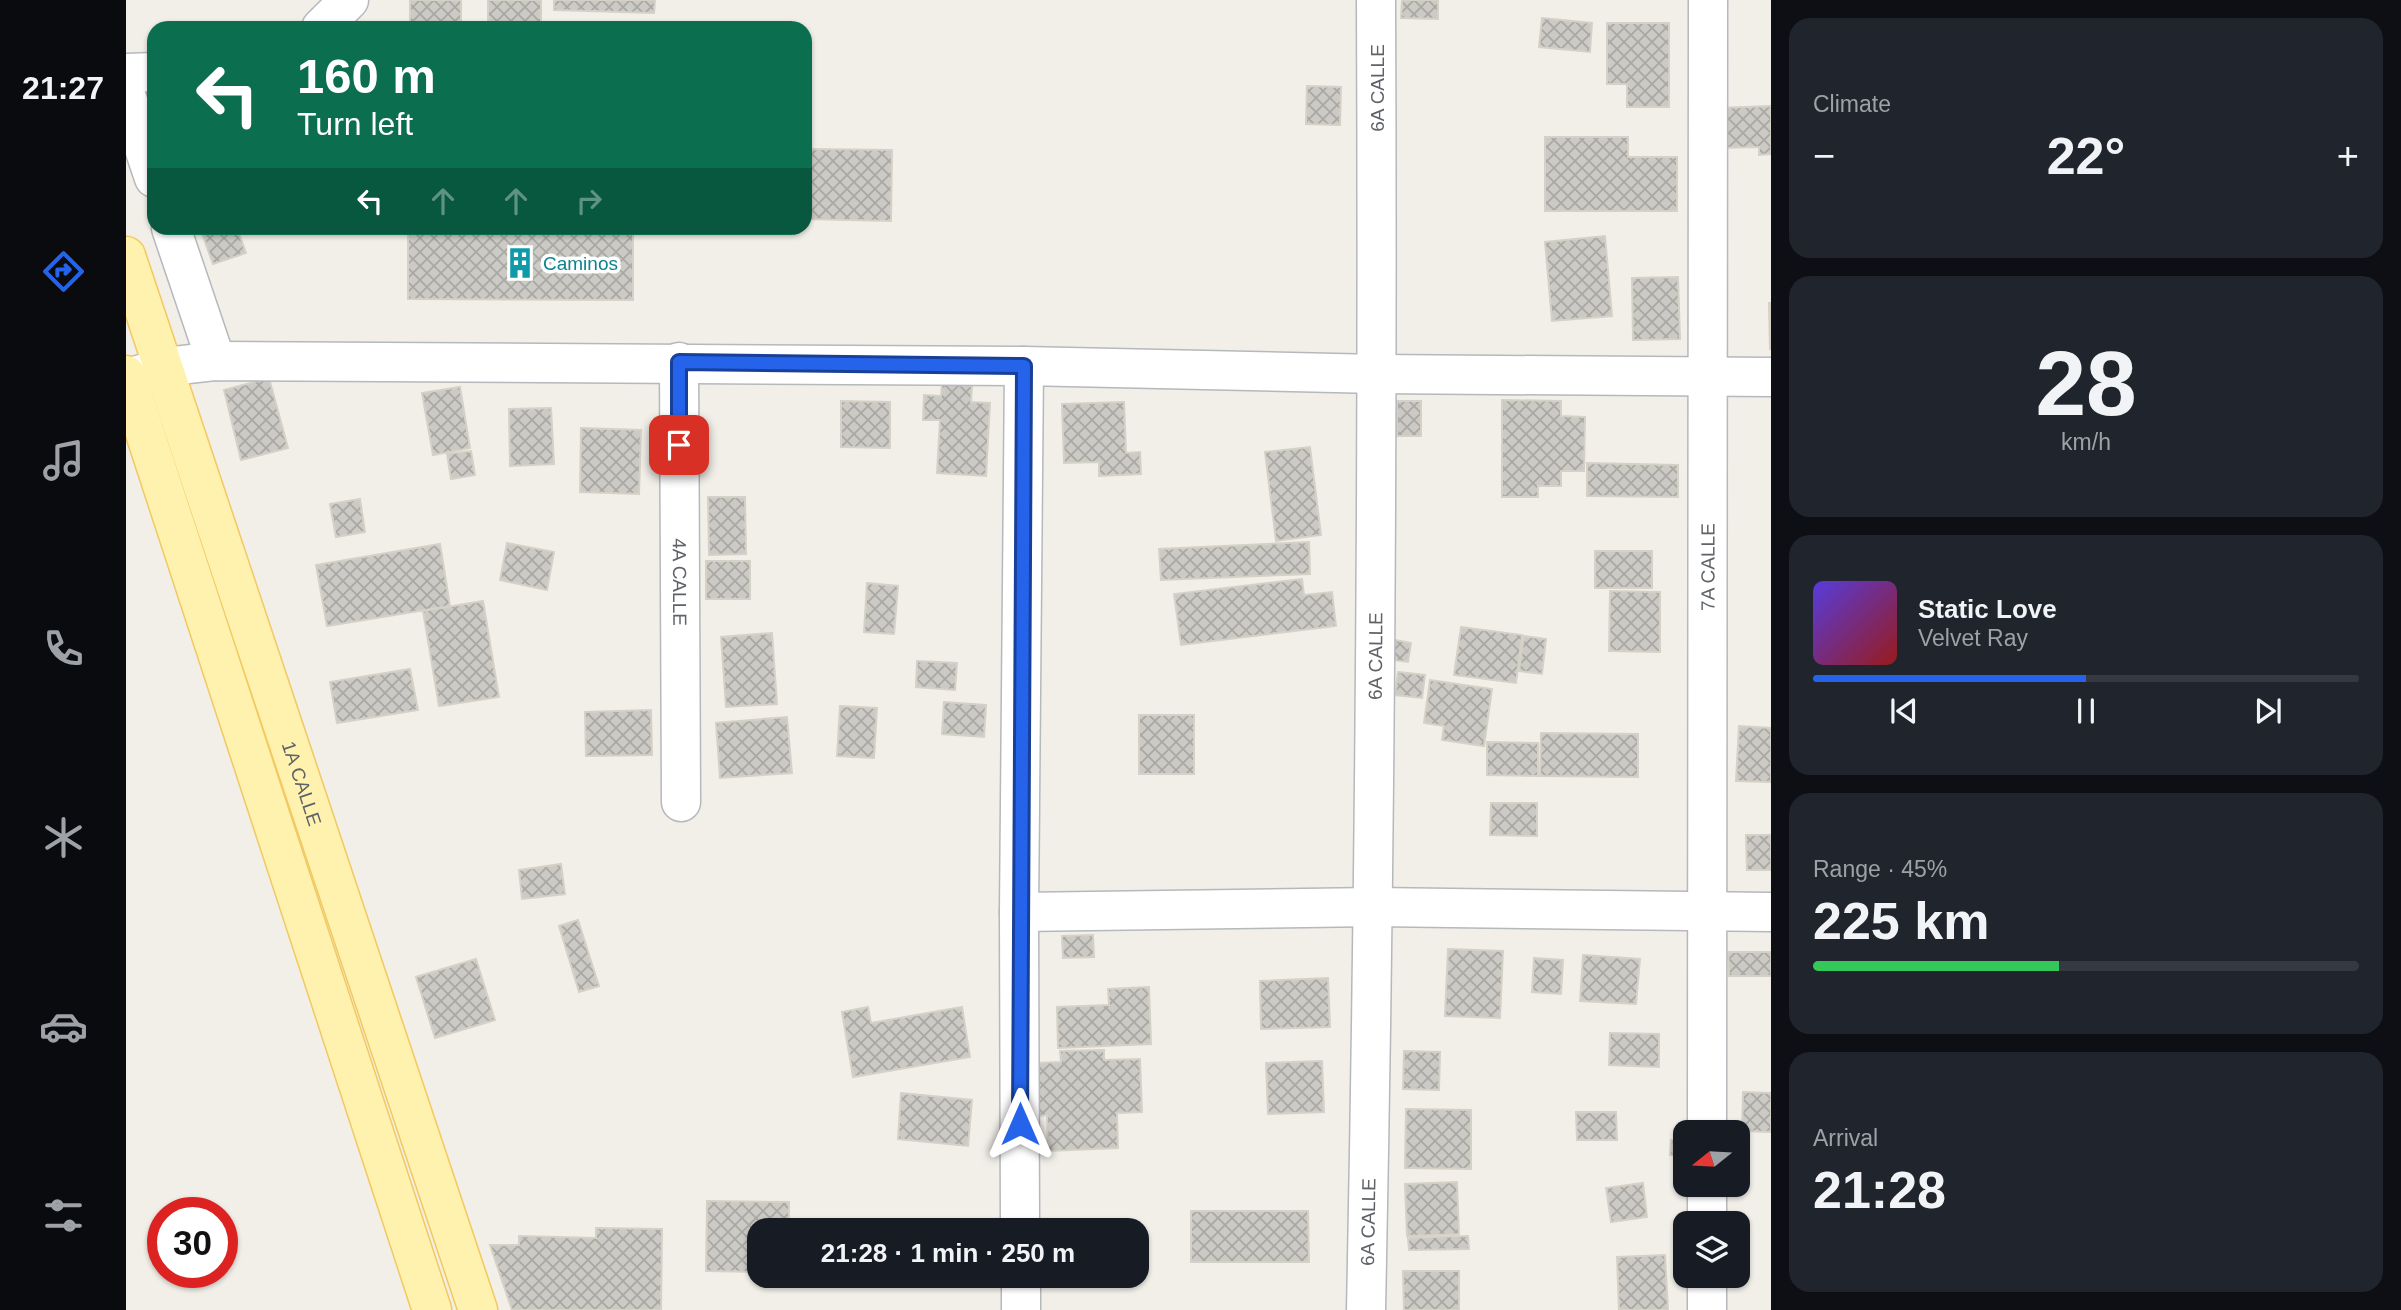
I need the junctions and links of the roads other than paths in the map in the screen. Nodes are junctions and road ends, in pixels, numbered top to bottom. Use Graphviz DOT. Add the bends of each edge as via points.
graph roads {
  1 [pos="349,0"];
  2 [pos="1376,0"];
  3 [pos="1708,0"];
  4 [pos="328,21"];
  5 [pos="147,72"];
  6 [pos="126,73"];
  7 [pos="126,95"];
  8 [pos="147,157"];
  9 [pos="173,235"];
  10 [pos="126,256"];
  11 [pos="216,361"];
  12 [pos="679,362"];
  13 [pos="1024,366"];
  14 [pos="164,367"];
  15 [pos="1378,374"];
  16 [pos="1708,375"];
  17 [pos="127,377"];
  18 [pos="1771,377"];
  19 [pos="681,802"];
  20 [pos="1374,907"];
  21 [pos="1706,911"];
  22 [pos="1019,912"];
  23 [pos="1771,912"];
  24 [pos="1707,1120"];
  25 [pos="1020,1218"];
  26 [pos="1021,1288"];
  27 [pos="1707,1288"];
  28 [pos="432,1310"];
  29 [pos="478,1310"];
  30 [pos="1021,1310"];
  31 [pos="1366,1310"];
  32 [pos="1707,1310"];
  1 -- 4 [label="street"];
  2 -- 15 [label="street, 6A CALLE"];
  3 -- 16 [label="street, 7A CALLE"];
  5 -- 6 [label="street"];
  7 -- 8 [label="street"];
  9 -- 11 [label="street"];
  10 -- 14 [label="main road, 1A CALLE"];
  11 -- 12 [label="street"];
  11 -- 14 [label="street"];
  12 -- 13 [label="street"];
  12 -- 19 [label="street, 4A CALLE"];
  13 -- 15 [label="street"];
  13 -- 22 [label="street"];
  14 -- 17 [label="street"];
  14 -- 29 [label="main road, 1A CALLE"];
  15 -- 16 [label="street"];
  15 -- 20 [label="street, 6A CALLE"];
  16 -- 18 [label="street"];
  16 -- 21 [label="street, 7A CALLE"];
  17 -- 28 [label="main road"];
  20 -- 21 [label="street"];
  20 -- 22 [label="street"];
  20 -- 31 [label="street, 6A CALLE"];
  21 -- 23 [label="street"];
  21 -- 24 [label="street, 7A CALLE"];
  22 -- 25 [label="street"];
  26 -- 30 [label="street"];
  27 -- 32 [label="street"];
}
